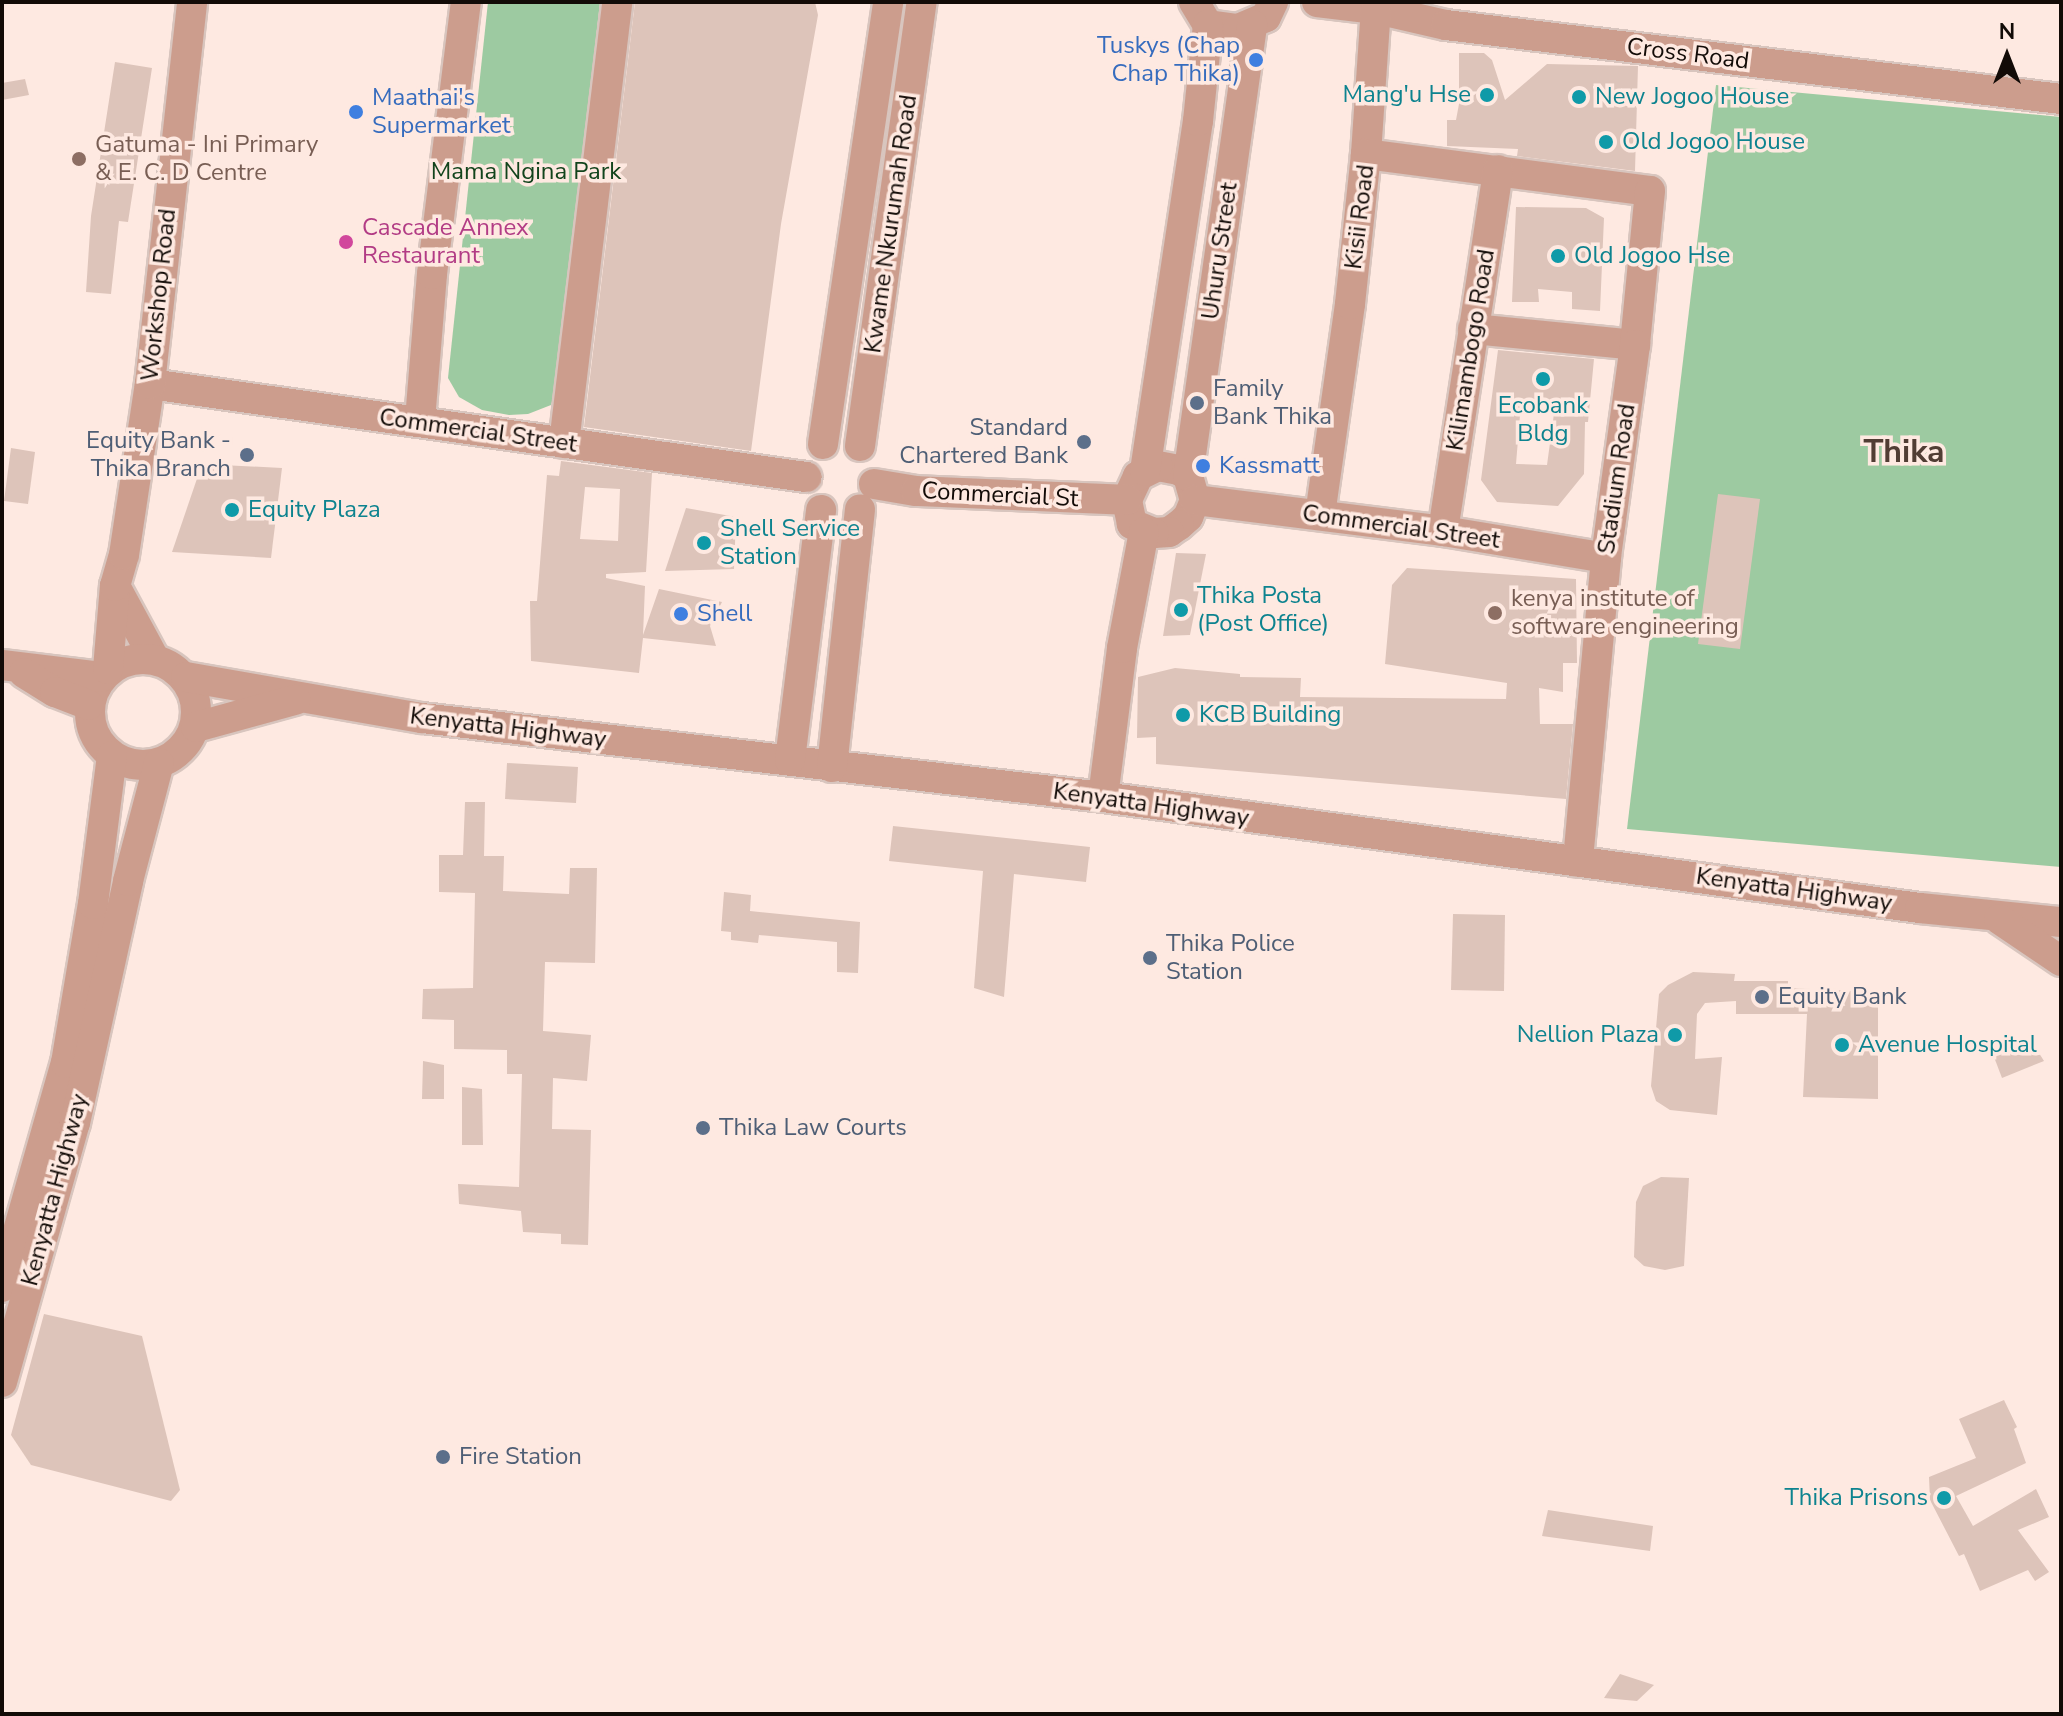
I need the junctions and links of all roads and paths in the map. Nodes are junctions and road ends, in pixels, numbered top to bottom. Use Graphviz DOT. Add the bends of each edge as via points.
graph roads {
  1 [pos="192,2"];
  2 [pos="466,2"];
  3 [pos="617,2"];
  4 [pos="888,2"];
  5 [pos="922,2"];
  6 [pos="1273,2"];
  7 [pos="1317,2"];
  8 [pos="1376,9"];
  9 [pos="1201,13"];
  10 [pos="1252,25"];
  11 [pos="2061,99"];
  12 [pos="1366,154"];
  13 [pos="1498,170"];
  14 [pos="1650,191"];
  15 [pos="1473,329"];
  16 [pos="1635,345"];
  17 [pos="150,384"];
  18 [pos="420,420"];
  19 [pos="564,443"];
  20 [pos="823,444"];
  21 [pos="860,446"];
  22 [pos="1145,471"];
  23 [pos="806,477"];
  24 [pos="1192,488"];
  25 [pos="867,497"];
  26 [pos="1127,500"];
  27 [pos="821,510"];
  28 [pos="1320,515"];
  29 [pos="1443,531"];
  30 [pos="1144,532"];
  31 [pos="1606,558"];
  32 [pos="115,586"];
  33 [pos="154,658"];
  34 [pos="7,666"];
  35 [pos="105,673"];
  36 [pos="186,677"];
  37 [pos="305,698"];
  38 [pos="89,705"];
  39 [pos="196,727"];
  40 [pos="112,756"];
  41 [pos="790,760"];
  42 [pos="159,763"];
  43 [pos="832,767"];
  44 [pos="1103,797"];
  45 [pos="1578,862"];
  46 [pos="1997,918"];
  47 [pos="2061,922"];
  48 [pos="2061,961"];
  49 [pos="2,1287"];
  50 [pos="2,1382"];
  1 -- 17 [label="street, Workshop Road"];
  2 -- 18 [label="street" via="432,274"];
  3 -- 19 [label="street"];
  4 -- 20 [label="street, Kwame Nkurumah Road"];
  5 -- 21 [label="street, Kwame Nkurumah Road"];
  6 -- 10 [label="street" via="1266,17"];
  7 -- 8 [label="street, Cross Road"];
  8 -- 11 [label="street, Cross Road" via="1446,25"];
  8 -- 12 [label="street"];
  9 -- 10 [label="street" via="1238,29"];
  9 -- 22 [label="street, Uhuru Street" via="1193,151"];
  10 -- 24 [label="street, Uhuru Street"];
  12 -- 13 [label="street, Kisii Road"];
  12 -- 28 [label="street, Kisii Road"];
  13 -- 14 [label="street, Kisii Road"];
  13 -- 15 [label="street, Kilimambogo Road"];
  14 -- 16 [label="street, Stadium Road"];
  15 -- 16 [label="street"];
  15 -- 29 [label="street, Kilimambogo Road"];
  16 -- 31 [label="street, Stadium Road"];
  17 -- 18 [label="street, Commercial Street"];
  17 -- 32 [label="street, Workshop Road"];
  18 -- 19 [label="street, Commercial Street"];
  19 -- 23 [label="street, Commercial Street"];
  20 -- 21 [label="street"];
  20 -- 23 [label="street"];
  21 -- 25 [label="street" via="869,455"];
  22 -- 24 [label="street" via="1170,467"];
  22 -- 26 [label="street"];
  23 -- 27 [label="street" via="809,497"];
  24 -- 28 [label="street, Commercial Street"];
  24 -- 30 [label="street" via="1188,517 1169,532"];
  25 -- 26 [label="street, Commercial St" via="916,491"];
  25 -- 27 [label="street" via="837,513"];
  25 -- 43 [label="street"];
  26 -- 30 [label="street" via="1129,518"];
  27 -- 41 [label="street"];
  28 -- 29 [label="street, Commercial Street"];
  29 -- 31 [label="street, Commercial Street"];
  30 -- 44 [label="street" via="1122,648"];
  31 -- 45 [label="street, Stadium Road"];
  32 -- 33 [label="street"];
  32 -- 35 [label="street, Workshop Road"];
  33 -- 35 [label="street" via="130,659"];
  33 -- 36 [label="street"];
  34 -- 35 [label="street"];
  34 -- 38 [label="street"];
  35 -- 38 [label="street"];
  36 -- 37 [label="street, Kenyatta Highway"];
  36 -- 39 [label="street" via="197,701"];
  37 -- 39 [label="street, Kenyatta Highway"];
  37 -- 41 [label="street, Kenyatta Highway" via="422,718"];
  38 -- 40 [label="street" via="93,733"];
  39 -- 42 [label="street" via="182,750"];
  40 -- 42 [label="street" via="134,765"];
  40 -- 49 [label="street, Kenyatta Highway" via="66,1063"];
  41 -- 43 [label="street, Kenyatta Highway"];
  42 -- 50 [label="street, Kenyatta Highway" via="75,1123"];
  43 -- 44 [label="street, Kenyatta Highway"];
  44 -- 45 [label="street, Kenyatta Highway"];
  45 -- 46 [label="street, Kenyatta Highway"];
  46 -- 47 [label="street, Kenyatta Highway"];
  46 -- 48 [label="street, Kenyatta Highway"];
}
